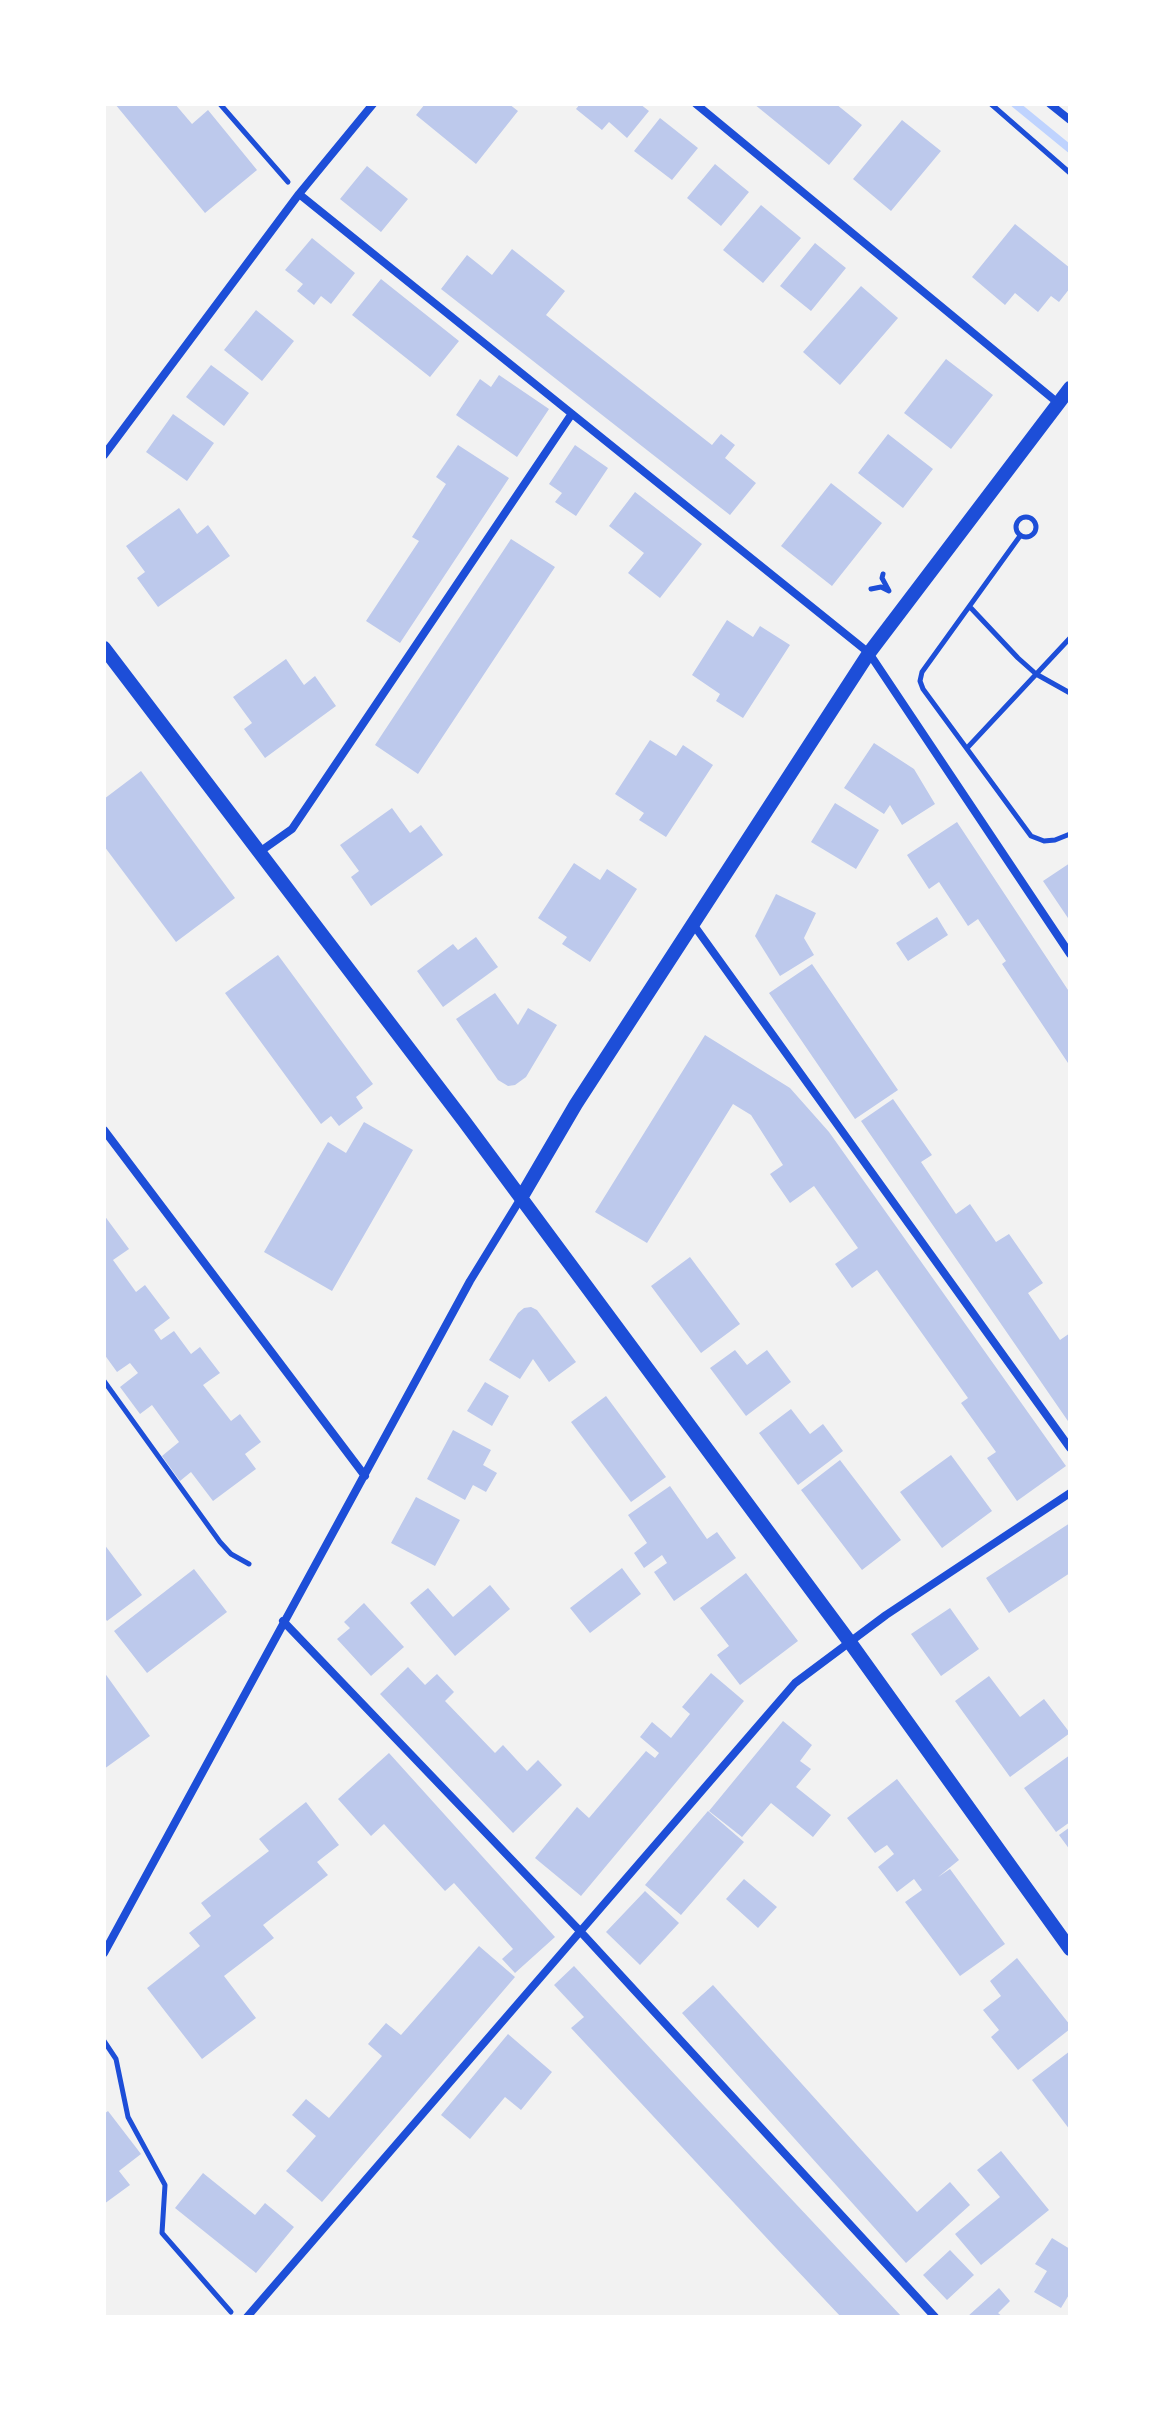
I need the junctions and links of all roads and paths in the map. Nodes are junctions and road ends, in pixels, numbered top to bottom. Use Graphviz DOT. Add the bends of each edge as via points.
graph roads {
  1 [pos="220,104"];
  2 [pos="373,104"];
  3 [pos="696,104"];
  4 [pos="991,104"];
  5 [pos="1050,104"];
  6 [pos="1070,120"];
  7 [pos="1070,173"];
  8 [pos="299,194"];
  9 [pos="1070,388"];
  10 [pos="1058,403"];
  11 [pos="571,415"];
  12 [pos="104,455"];
  13 [pos="1020,536"];
  14 [pos="883,574"];
  15 [pos="871,589"];
  16 [pos="970,607"];
  17 [pos="1070,638"];
  18 [pos="104,648"];
  19 [pos="869,653"];
  20 [pos="1036,674"];
  21 [pos="1070,693"];
  22 [pos="968,747"];
  23 [pos="1070,834"];
  24 [pos="258,853"];
  25 [pos="693,924"];
  26 [pos="1070,954"];
  27 [pos="104,1130"];
  28 [pos="521,1198"];
  29 [pos="104,1381"];
  30 [pos="1070,1448"];
  31 [pos="365,1476"];
  32 [pos="1070,1493"];
  33 [pos="249,1564"];
  34 [pos="283,1621"];
  35 [pos="849,1641"];
  36 [pos="579,1930"];
  37 [pos="107,1939"];
  38 [pos="1070,1949"];
  39 [pos="104,1953"];
  40 [pos="104,2041"];
  41 [pos="235,2317"];
  42 [pos="247,2317"];
  43 [pos="935,2317"];
  1 -- 8 [label="path"];
  2 -- 8 [label="street"];
  3 -- 10 [label="street"];
  4 -- 7 [label="path"];
  5 -- 6 [label="street"];
  8 -- 11 [label="street"];
  8 -- 12 [label="street"];
  9 -- 10 [label="street"];
  10 -- 19 [label="street"];
  11 -- 19 [label="street"];
  11 -- 24 [label="street" via="292,829"];
  13 -- 13 [label="path" via="1034,534 1034,521 1028,517 1016,524"];
  13 -- 16 [label="path"];
  14 -- 15 [label="path" via="889,591"];
  16 -- 20 [label="path"];
  16 -- 22 [label="path" via="919,677"];
  17 -- 20 [label="path"];
  18 -- 24 [label="street"];
  19 -- 25 [label="street"];
  19 -- 26 [label="street"];
  20 -- 21 [label="path"];
  20 -- 22 [label="path"];
  22 -- 23 [label="path" via="1031,836 1044,841"];
  24 -- 28 [label="street"];
  25 -- 28 [label="street"];
  25 -- 30 [label="street"];
  27 -- 31 [label="street"];
  28 -- 31 [label="street"];
  28 -- 35 [label="street"];
  29 -- 33 [label="path" via="220,1542"];
  31 -- 34 [label="street"];
  32 -- 35 [label="street"];
  34 -- 36 [label="street"];
  34 -- 37 [label="street"];
  35 -- 36 [label="street" via="795,1683"];
  35 -- 38 [label="street"];
  36 -- 42 [label="street"];
  36 -- 43 [label="street"];
  37 -- 39 [label="street"];
  40 -- 41 [label="path" via="116,2059 128,2117 165,2185 162,2233"];
}
